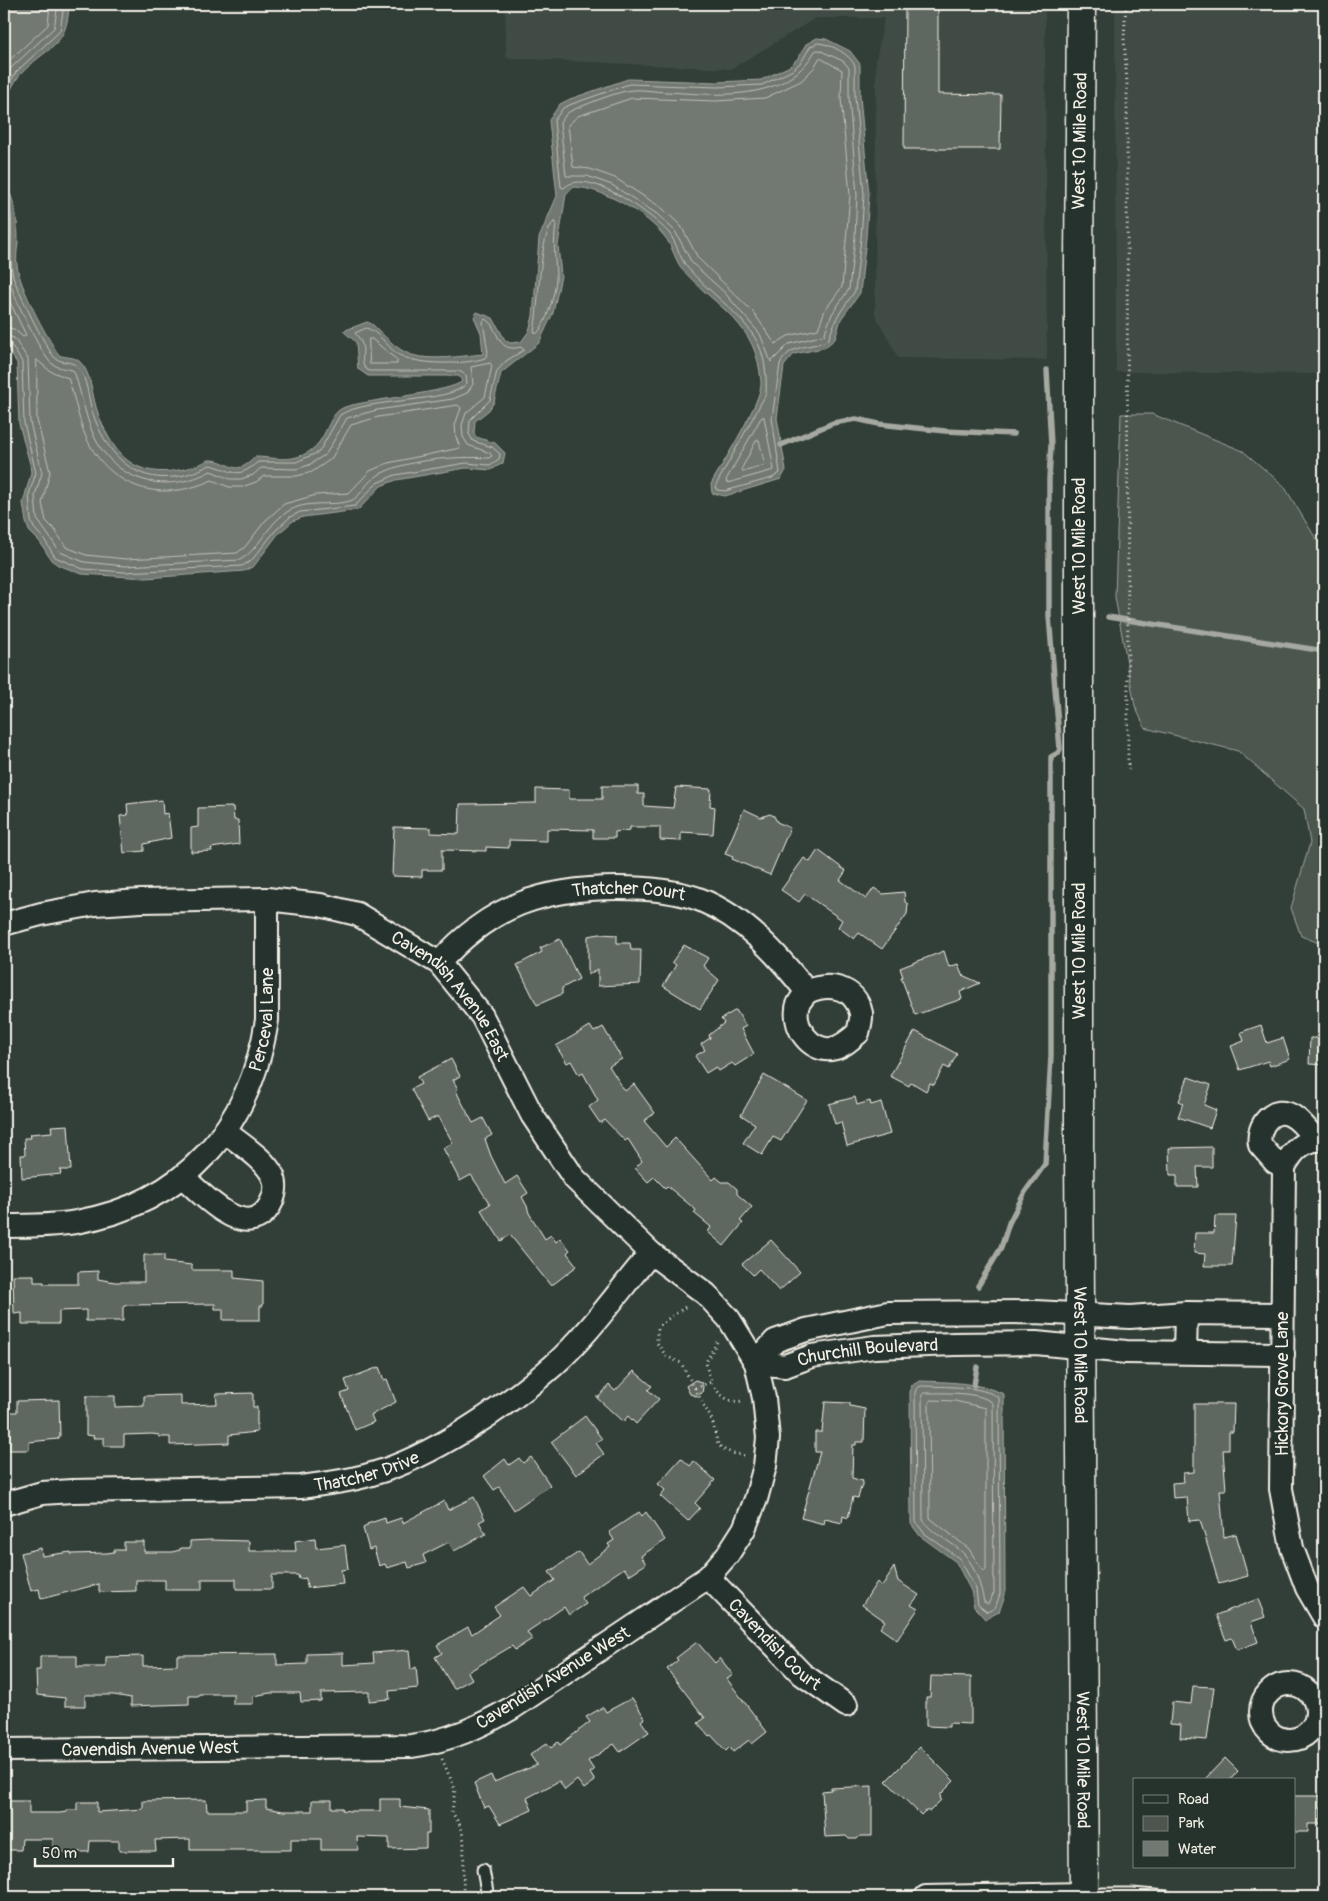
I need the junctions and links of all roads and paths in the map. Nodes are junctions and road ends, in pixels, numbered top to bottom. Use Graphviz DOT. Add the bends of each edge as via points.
graph roads {
  1 [pos="1081,4"];
  2 [pos="1126,4"];
  3 [pos="1128,770"];
  4 [pos="267,899"];
  5 [pos="4,924"];
  6 [pos="440,963"];
  7 [pos="807,992"];
  8 [pos="226,1132"];
  9 [pos="1312,1142"];
  10 [pos="1284,1167"];
  11 [pos="184,1177"];
  12 [pos="4,1226"];
  13 [pos="651,1253"];
  14 [pos="686,1307"];
  15 [pos="955,1312"];
  16 [pos="1186,1313"];
  17 [pos="1080,1314"];
  18 [pos="1282,1314"];
  19 [pos="717,1342"];
  20 [pos="955,1344"];
  21 [pos="1080,1348"];
  22 [pos="1185,1352"];
  23 [pos="1283,1354"];
  24 [pos="756,1362"];
  25 [pos="711,1382"];
  26 [pos="695,1388"];
  27 [pos="742,1401"];
  28 [pos="745,1456"];
  29 [pos="4,1504"];
  30 [pos="708,1577"];
  31 [pos="1324,1617"];
  32 [pos="846,1705"];
  33 [pos="435,1742"];
  34 [pos="4,1750"];
  35 [pos="483,1870"];
  36 [pos="1084,1896"];
  37 [pos="463,1897"];
  38 [pos="488,1897"];
  39 [pos="926,1897"];
  40 [pos="1167,1897"];
  1 -- 17 [label="main road, West 10 Mile Road"];
  2 -- 3 [label="path"];
  4 -- 5 [label="street, Cavendish Avenue East" via="141,900 95,904"];
  4 -- 6 [label="street, Cavendish Avenue East" via="320,905 357,914"];
  4 -- 8 [label="street, Perceval Lane" via="265,1032 249,1088"];
  6 -- 7 [label="street, Thatcher Court" via="472,930 521,902 584,888 638,888 701,900 729,915 756,935"];
  6 -- 13 [label="street, Cavendish Avenue East" via="482,1016 532,1115 574,1178"];
  8 -- 11 [label="street, Perceval Lane"];
  8 -- 11 [label="street" via="268,1168 273,1177 274,1197 263,1214 248,1220 228,1215"];
  9 -- 10 [label="street"];
  9 -- 10 [label="street" via="1295,1117 1273,1114 1266,1119 1260,1129 1260,1145"];
  10 -- 18 [label="street, Hickory Grove Lane"];
  11 -- 12 [label="street, Perceval Lane" via="137,1205 92,1219"];
  13 -- 24 [label="street, Cavendish Avenue East" via="706,1294 729,1319"];
  13 -- 29 [label="street, Thatcher Drive" via="554,1365 482,1418 404,1463 373,1474 301,1487 72,1491 42,1493"];
  14 -- 26 [label="path" via="661,1324 657,1343 666,1356 681,1363"];
  15 -- 17 [label="street, Churchill Boulevard"];
  15 -- 20 [label="street, Churchill Boulevard"];
  15 -- 24 [label="street, Churchill Boulevard" via="888,1313 806,1330 775,1341"];
  16 -- 17 [label="street, Churchill Boulevard" via="1130,1317"];
  16 -- 18 [label="street, Churchill Boulevard"];
  16 -- 22 [label="street"];
  17 -- 21 [label="main road, West 10 Mile Road"];
  18 -- 23 [label="street, Hickory Grove Lane"];
  19 -- 25 [label="path" via="706,1362"];
  20 -- 21 [label="street, Churchill Boulevard" via="1036,1343"];
  20 -- 24 [label="street, Churchill Boulevard" via="874,1347 812,1356 785,1366"];
  21 -- 22 [label="street, Churchill Boulevard"];
  21 -- 36 [label="main road, West 10 Mile Road"];
  22 -- 23 [label="street, Churchill Boulevard"];
  23 -- 31 [label="street, Hickory Grove Lane" via="1281,1489 1284,1515 1307,1588"];
  24 -- 30 [label="street, Cavendish Avenue West" via="768,1438 765,1466 744,1529"];
  25 -- 26 [label="path"];
  25 -- 27 [label="path" via="724,1397"];
  26 -- 28 [label="path" via="712,1420 718,1446"];
  30 -- 32 [label="street, Cavendish Court" via="802,1674"];
  30 -- 33 [label="street, Cavendish Avenue West" via="512,1708 482,1726"];
  33 -- 34 [label="street, Cavendish Avenue West" via="411,1746"];
  33 -- 37 [label="path" via="455,1788 452,1812 464,1841"];
  35 -- 38 [label="lane"];
  36 -- 39 [label="street"];
  36 -- 40 [label="lane" via="1132,1894"];
}
